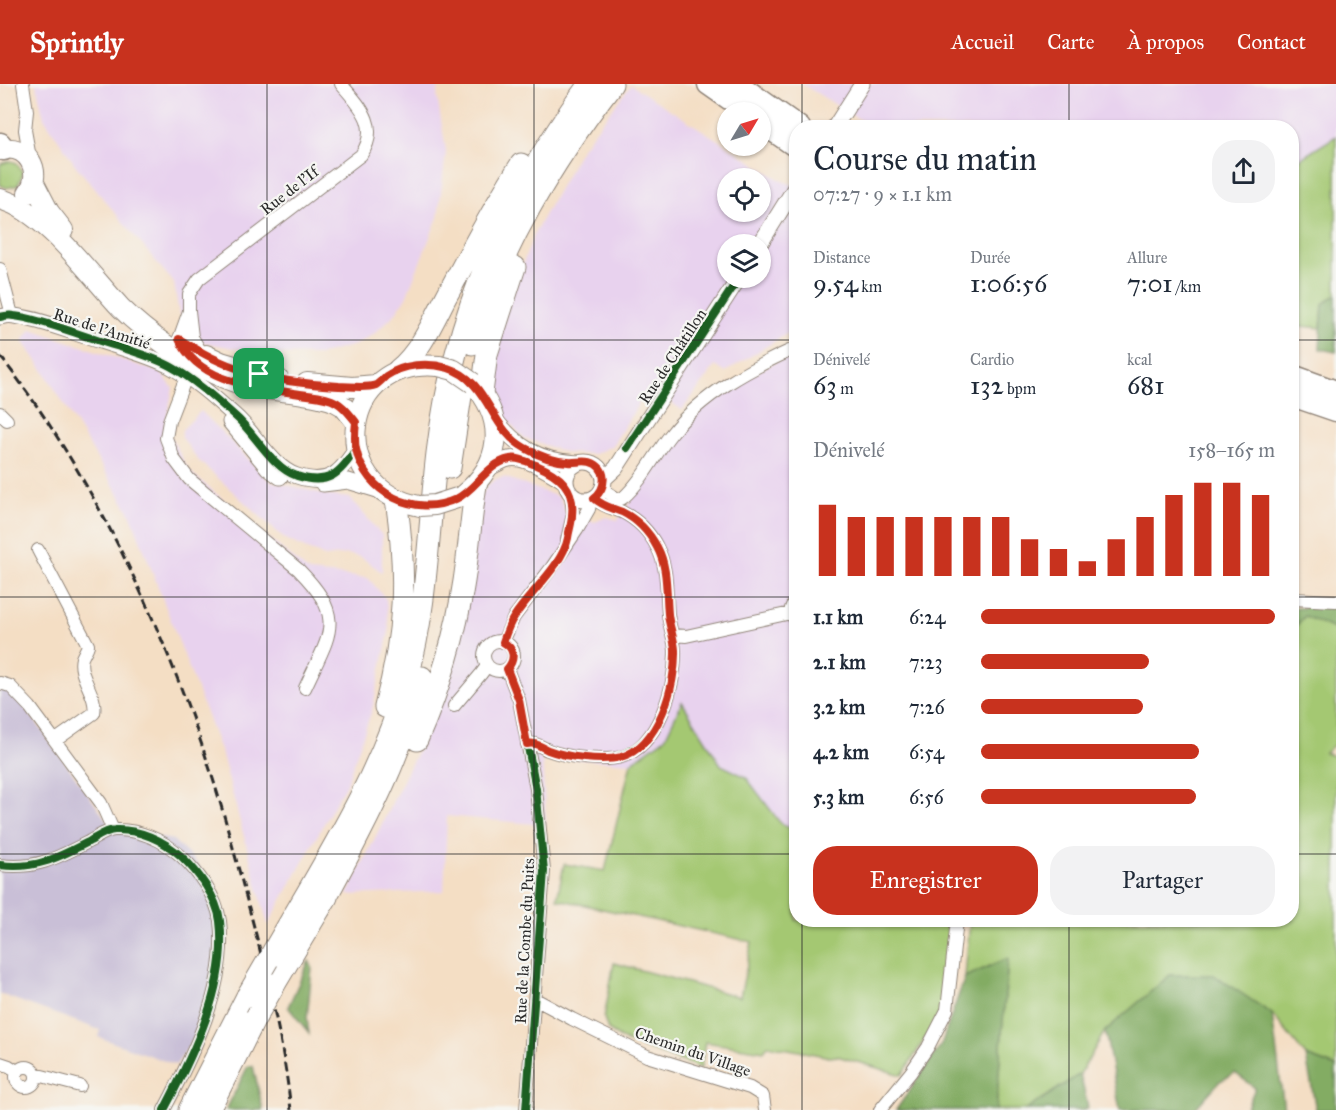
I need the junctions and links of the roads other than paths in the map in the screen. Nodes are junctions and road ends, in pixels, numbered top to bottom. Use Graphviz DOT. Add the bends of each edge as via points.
graph roads {
  1 [pos="23,84"];
  2 [pos="341,84"];
  3 [pos="709,84"];
  4 [pos="737,84"];
  5 [pos="862,84"];
  6 [pos="603,85"];
  7 [pos="735,102"];
  8 [pos="839,120"];
  9 [pos="789,121"];
  10 [pos="559,125"];
  11 [pos="771,129"];
  12 [pos="26,130"];
  13 [pos="789,141"];
  14 [pos="4,148"];
  15 [pos="30,158"];
  16 [pos="34,183"];
  17 [pos="789,197"];
  18 [pos="3,200"];
  19 [pos="766,234"];
  20 [pos="0,269"];
  21 [pos="732,288"];
  22 [pos="189,310"];
  23 [pos="6,316"];
  24 [pos="179,339"];
  25 [pos="789,351"];
  26 [pos="196,365"];
  27 [pos="398,370"];
  28 [pos="1299,379"];
  29 [pos="376,385"];
  30 [pos="478,388"];
  31 [pos="206,391"];
  32 [pos="1336,392"];
  33 [pos="1299,397"];
  34 [pos="1336,410"];
  35 [pos="494,417"];
  36 [pos="356,422"];
  37 [pos="627,448"];
  38 [pos="356,449"];
  39 [pos="585,463"];
  40 [pos="482,477"];
  41 [pos="568,488"];
  42 [pos="598,491"];
  43 [pos="389,495"];
  44 [pos="566,545"];
  45 [pos="38,550"];
  46 [pos="1299,599"];
  47 [pos="1336,600"];
  48 [pos="789,612"];
  49 [pos="673,635"];
  50 [pos="503,642"];
  51 [pos="487,666"];
  52 [pos="507,669"];
  53 [pos="0,683"];
  54 [pos="305,688"];
  55 [pos="454,706"];
  56 [pos="56,740"];
  57 [pos="527,744"];
  58 [pos="344,825"];
  59 [pos="113,830"];
  60 [pos="0,865"];
  61 [pos="320,909"];
  62 [pos="956,927"];
  63 [pos="535,999"];
  64 [pos="0,1064"];
  65 [pos="80,1086"];
  66 [pos="164,1110"];
  67 [pos="189,1110"];
  68 [pos="209,1110"];
  69 [pos="526,1110"];
  70 [pos="765,1110"];
  71 [pos="880,1110"];
  1 -- 12 [label="street"];
  2 -- 22 [label="street, Rue de l'If" via="366,119 369,144 361,155 199,279 189,294"];
  3 -- 7 [label="highway"];
  4 -- 9 [label="highway"];
  5 -- 8 [label="street"];
  6 -- 10 [label="highway"];
  6 -- 30 [label="highway" via="515,267"];
  6 -- 61 [label="highway" via="526,216 477,326 458,405 437,601 420,685 384,788"];
  10 -- 27 [label="highway" via="524,160 504,190 425,335"];
  10 -- 58 [label="highway" via="501,228 461,330 440,429 423,600 412,662 387,742"];
  11 -- 13 [label="highway"];
  12 -- 14 [label="street"];
  12 -- 15 [label="street"];
  14 -- 15 [label="main road" via="18,150"];
  15 -- 16 [label="main road"];
  16 -- 18 [label="main road" via="23,197"];
  16 -- 24 [label="main road" via="52,217 112,284"];
  17 -- 19 [label="street"];
  18 -- 26 [label="main road" via="24,208 45,225 142,327"];
  20 -- 23 [label="street"];
  21 -- 37 [label="street, Rue de Châtillon"];
  22 -- 24 [label="street"];
  22 -- 26 [label="street"];
  23 -- 26 [label="street, Rue de l'Amitié" via="65,329 170,366"];
  24 -- 26 [label="main road"];
  25 -- 42 [label="street" via="737,379 689,414 624,497"];
  26 -- 29 [label="main road" via="221,362 282,380 333,386"];
  26 -- 31 [label="street, Rue de l'Amitié"];
  26 -- 36 [label="main road" via="235,382 334,401"];
  26 -- 54 [label="street" via="169,421 166,438 174,459 189,479 299,570 323,601 329,614 329,638"];
  27 -- 29 [label="main road"];
  27 -- 30 [label="main road, bridge" via="439,366 454,370"];
  28 -- 32 [label="highway"];
  29 -- 36 [label="main road" via="367,395"];
  30 -- 35 [label="main road"];
  31 -- 38 [label="street, Rue de l'Amitié" via="238,418 276,462 295,475 317,479 336,475"];
  31 -- 43 [label="street, Rue de l'Amitié" via="263,463 282,478 314,485 348,482"];
  33 -- 34 [label="highway"];
  35 -- 39 [label="street" via="527,450 558,461"];
  35 -- 40 [label="main road" via="495,446"];
  36 -- 38 [label="main road"];
  37 -- 39 [label="street" via="608,459"];
  37 -- 42 [label="street, Rue de Châtillon"];
  38 -- 43 [label="main road" via="366,474"];
  39 -- 41 [label="street" via="568,470"];
  39 -- 42 [label="street" via="600,469"];
  40 -- 41 [label="street" via="515,459 543,468"];
  40 -- 43 [label="main road, bridge" via="457,498 435,505 420,506"];
  40 -- 61 [label="highway" via="460,604 437,688 393,790"];
  41 -- 42 [label="street" via="580,500"];
  41 -- 44 [label="street" via="573,514"];
  42 -- 44 [label="street"];
  42 -- 49 [label="street" via="604,506 637,521 658,548"];
  43 -- 58 [label="highway" via="401,528 400,644 382,720"];
  44 -- 50 [label="street" via="514,617"];
  45 -- 56 [label="street" via="88,645 82,659 83,670 96,705 89,718"];
  46 -- 47 [label="street"];
  48 -- 49 [label="street" via="686,636"];
  49 -- 57 [label="street" via="675,652 668,694 653,733 638,748 622,757 593,759"];
  50 -- 51 [label="street" via="493,642 486,648 483,657"];
  50 -- 52 [label="street" via="513,654"];
  51 -- 52 [label="street" via="498,671"];
  51 -- 55 [label="street"];
  52 -- 57 [label="street, Rue de la Combe du Puits" via="519,700"];
  53 -- 56 [label="street" via="10,686 30,706"];
  56 -- 59 [label="street" via="101,803"];
  57 -- 63 [label="street, Rue de la Combe du Puits" via="544,871"];
  58 -- 67 [label="highway, bridge" via="247,996"];
  59 -- 60 [label="street" via="55,859 32,866"];
  59 -- 66 [label="street" via="143,834 173,849 205,884 220,920 221,964 188,1063"];
  61 -- 68 [label="highway, bridge" via="256,1017"];
  62 -- 71 [label="street" via="947,1010 928,1047"];
  63 -- 69 [label="street, Rue de la Combe du Puits"];
  63 -- 70 [label="street, Chemin du Village" via="647,1056 750,1088 763,1096"];
  64 -- 65 [label="street" via="17,1071 29,1067 36,1077"];
}
